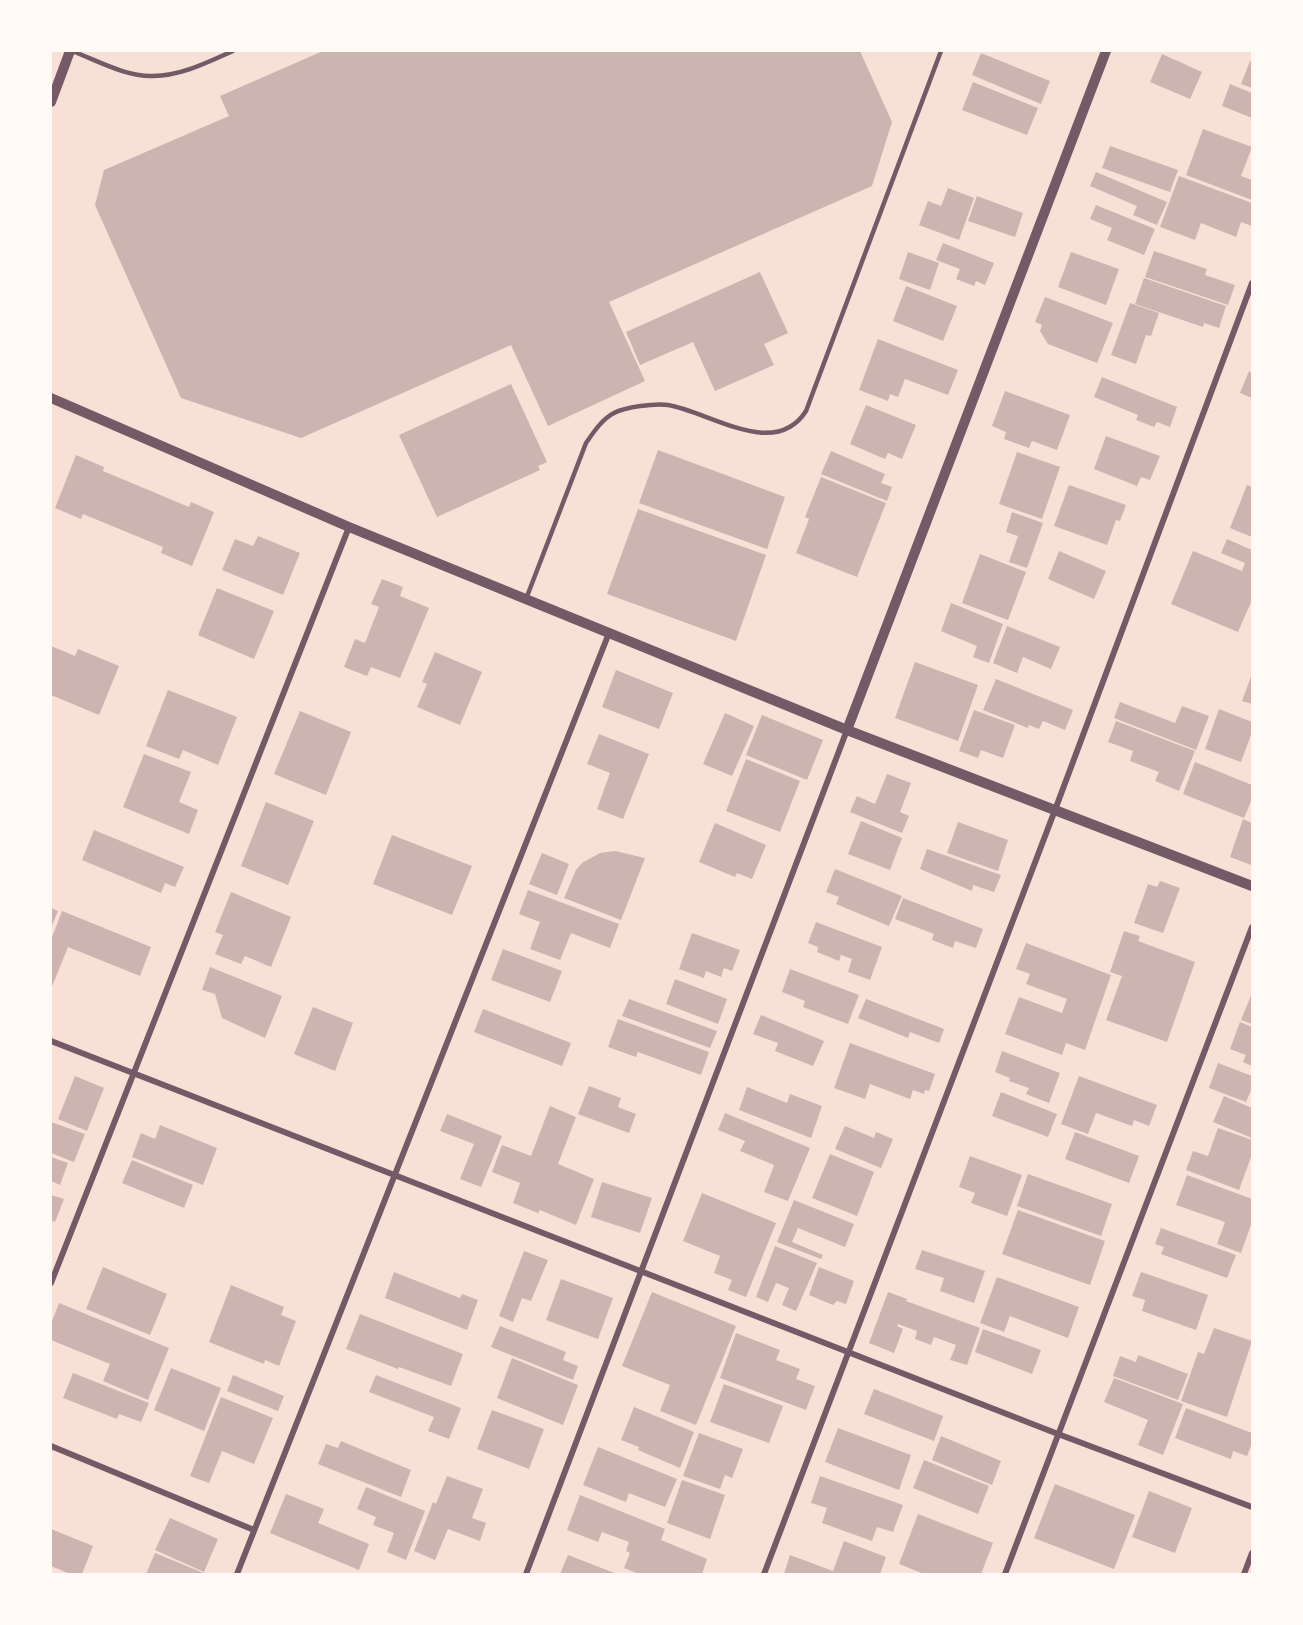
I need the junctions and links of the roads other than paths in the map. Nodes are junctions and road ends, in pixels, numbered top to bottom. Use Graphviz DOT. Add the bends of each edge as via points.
graph roads {
  1 [pos="71,51"];
  2 [pos="233,51"];
  3 [pos="940,51"];
  4 [pos="1106,51"];
  5 [pos="51,102"];
  6 [pos="1252,283"];
  7 [pos="51,398"];
  8 [pos="349,527"];
  9 [pos="526,599"];
  10 [pos="609,633"];
  11 [pos="847,730"];
  12 [pos="1055,810"];
  13 [pos="1252,886"];
  14 [pos="1252,927"];
  15 [pos="51,1041"];
  16 [pos="134,1074"];
  17 [pos="394,1175"];
  18 [pos="642,1272"];
  19 [pos="51,1283"];
  20 [pos="847,1352"];
  21 [pos="1058,1434"];
  22 [pos="51,1446"];
  23 [pos="1252,1507"];
  24 [pos="254,1530"];
  25 [pos="1252,1553"];
  26 [pos="237,1574"];
  27 [pos="526,1574"];
  28 [pos="764,1574"];
  29 [pos="1005,1574"];
  30 [pos="1244,1574"];
  1 -- 2 [label="lane" via="151,76 198,67"];
  1 -- 5 [label="street"];
  3 -- 9 [label="lane" via="799,422 772,434 667,405 614,413 586,443"];
  4 -- 11 [label="street"];
  6 -- 12 [label="street"];
  7 -- 8 [label="street"];
  8 -- 9 [label="street"];
  8 -- 16 [label="street"];
  9 -- 10 [label="street"];
  10 -- 11 [label="street"];
  10 -- 17 [label="street"];
  11 -- 12 [label="street"];
  11 -- 18 [label="street"];
  12 -- 13 [label="street"];
  12 -- 20 [label="street"];
  14 -- 21 [label="street"];
  15 -- 16 [label="street"];
  16 -- 17 [label="street"];
  16 -- 19 [label="street"];
  17 -- 18 [label="street"];
  17 -- 24 [label="street"];
  18 -- 20 [label="street"];
  18 -- 27 [label="street"];
  20 -- 21 [label="street"];
  20 -- 28 [label="street"];
  21 -- 23 [label="street"];
  21 -- 29 [label="street"];
  22 -- 24 [label="street"];
  24 -- 26 [label="street"];
  25 -- 30 [label="street"];
}
